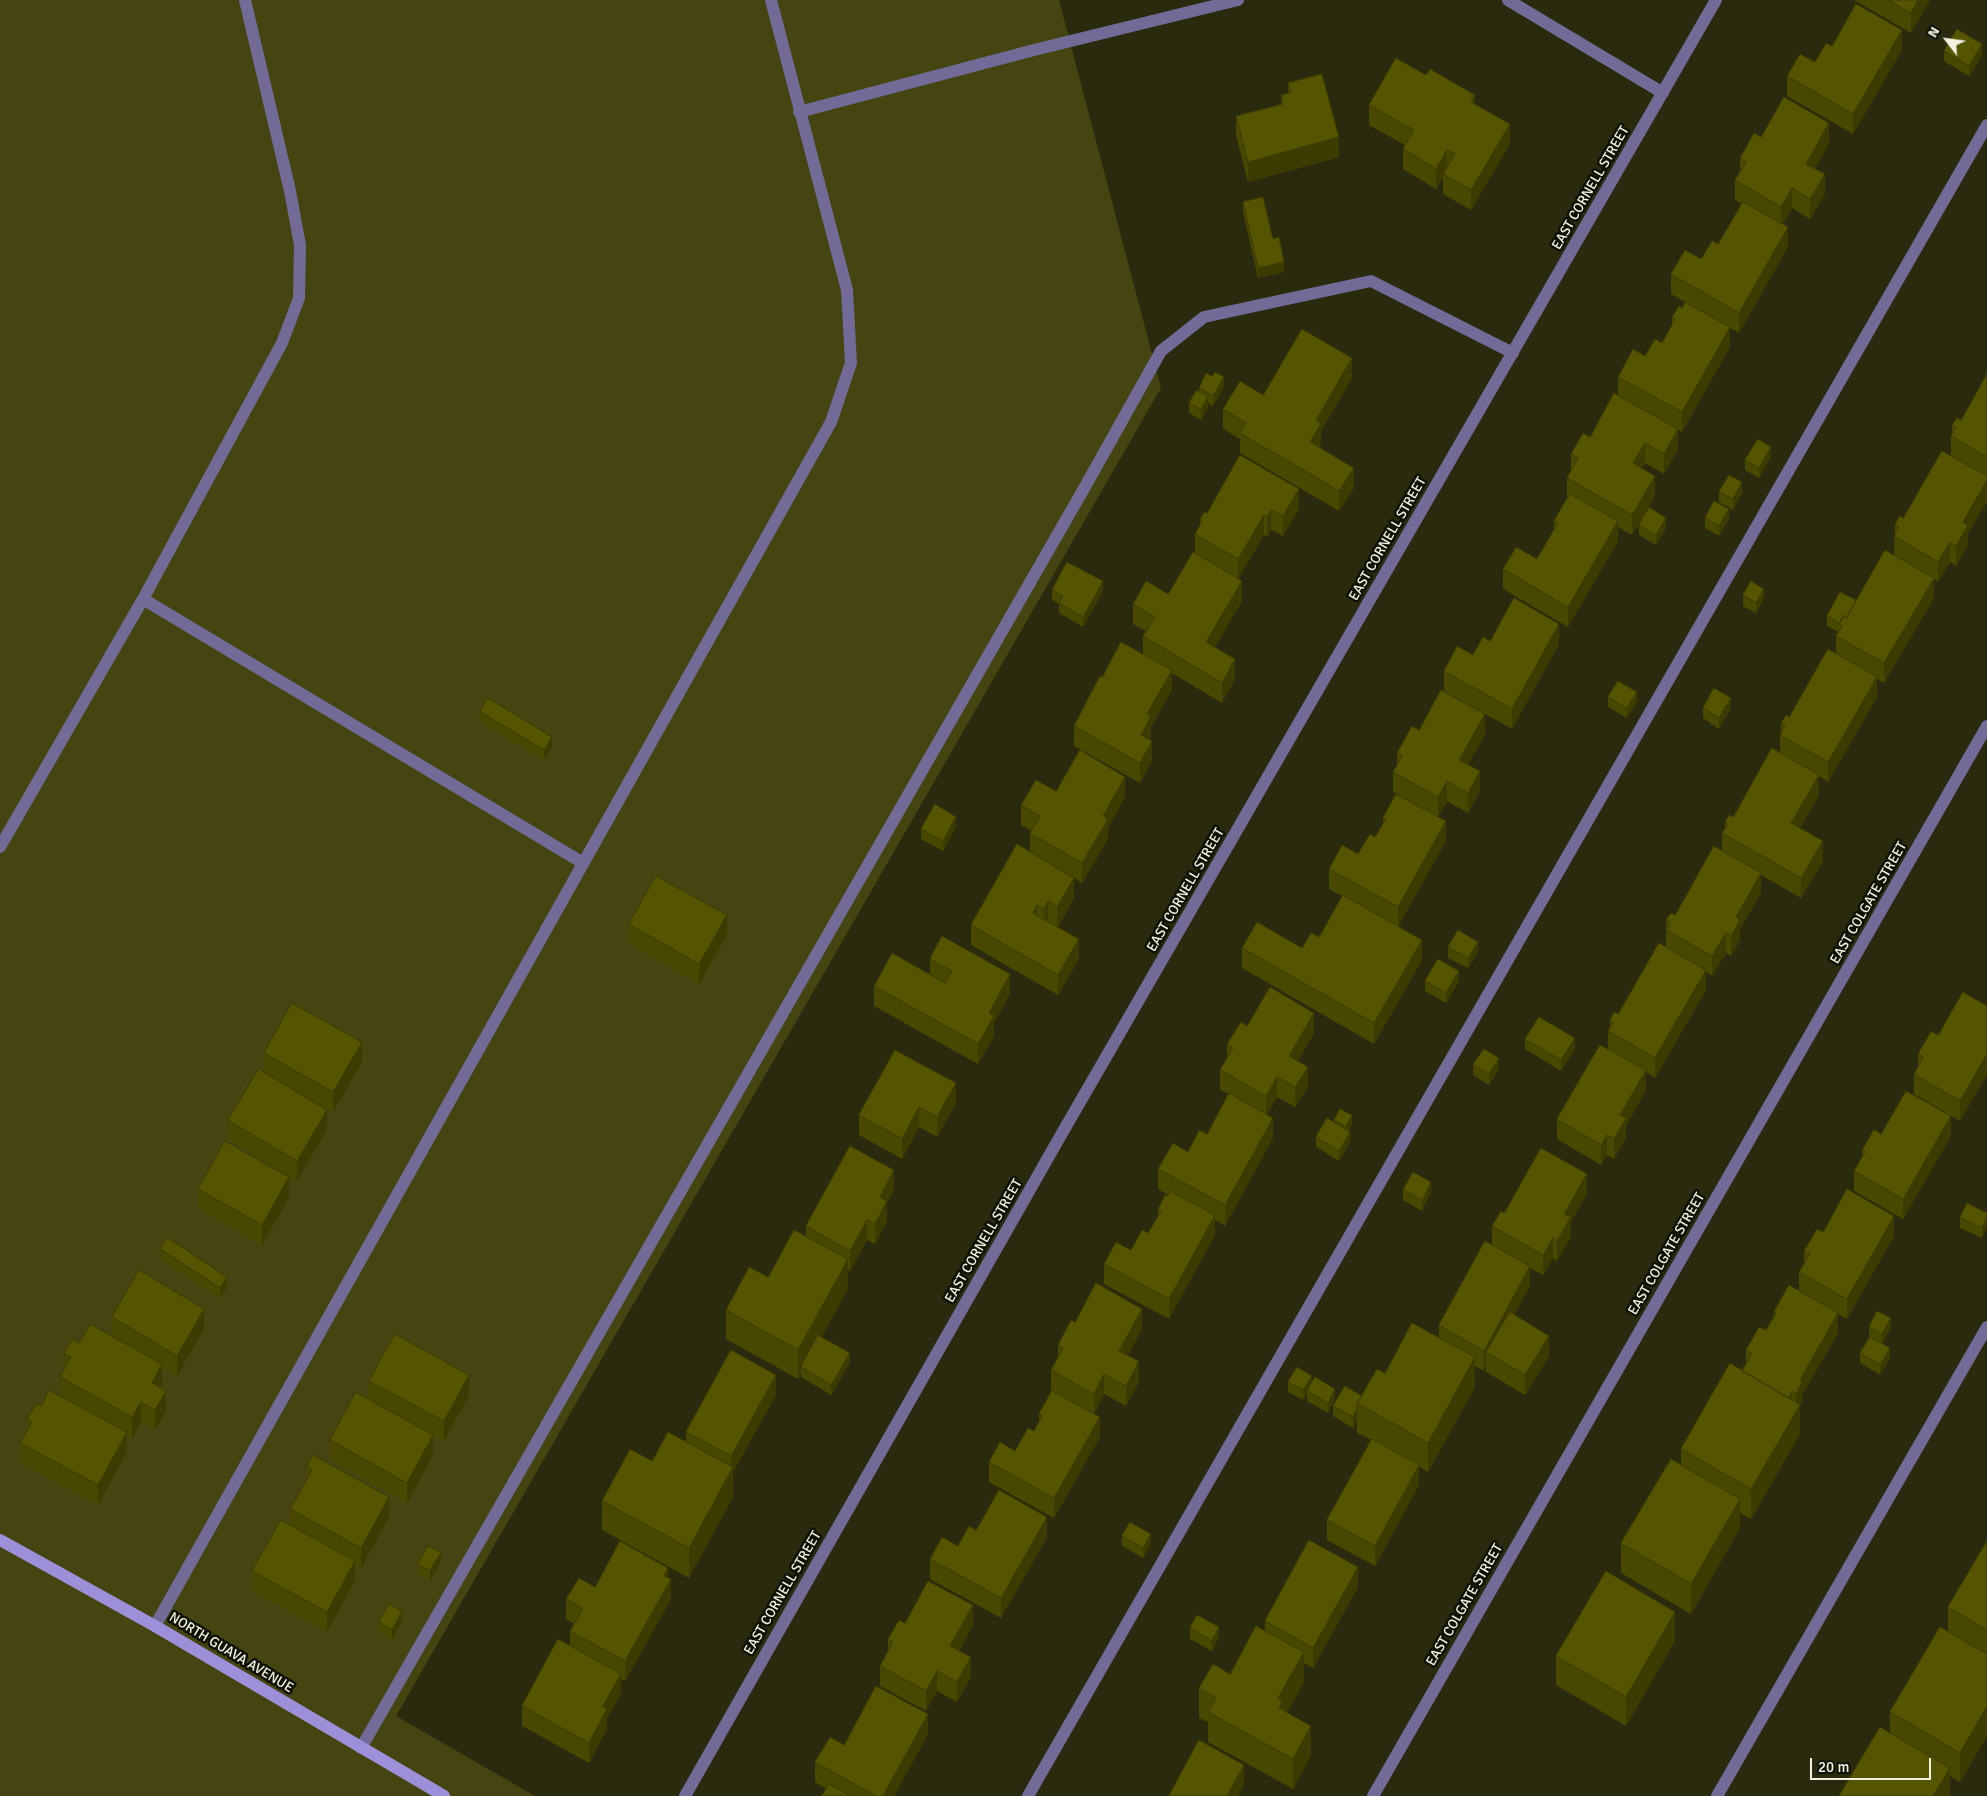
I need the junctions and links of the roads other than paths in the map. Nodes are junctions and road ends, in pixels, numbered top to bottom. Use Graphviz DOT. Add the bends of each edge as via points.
graph roads {
  1 [pos="245,0"];
  2 [pos="771,0"];
  3 [pos="1238,0"];
  4 [pos="1508,0"];
  5 [pos="1716,0"];
  6 [pos="1663,93"];
  7 [pos="800,112"];
  8 [pos="1987,125"];
  9 [pos="1513,353"];
  10 [pos="143,599"];
  11 [pos="1987,726"];
  12 [pos="0,846"];
  13 [pos="583,863"];
  14 [pos="1987,1327"];
  15 [pos="0,1540"];
  16 [pos="156,1626"];
  17 [pos="361,1748"];
  18 [pos="444,1796"];
  19 [pos="685,1796"];
  20 [pos="1028,1796"];
  21 [pos="1372,1796"];
  22 [pos="1717,1796"];
  1 -- 10 [label="street" via="300,245 299,298 282,343"];
  2 -- 7 [label="street"];
  3 -- 7 [label="street"];
  4 -- 6 [label="street"];
  5 -- 6 [label="street, EAST CORNELL STREET"];
  6 -- 9 [label="street, EAST CORNELL STREET"];
  7 -- 13 [label="street" via="847,290 851,363 831,422"];
  8 -- 20 [label="street"];
  9 -- 17 [label="street" via="1371,281 1204,317 1161,351"];
  9 -- 19 [label="street, EAST CORNELL STREET"];
  10 -- 12 [label="street"];
  10 -- 13 [label="street"];
  11 -- 21 [label="street, EAST COLGATE STREET"];
  13 -- 16 [label="street"];
  14 -- 22 [label="street"];
  15 -- 16 [label="street, NORTH GUAVA AVENUE"];
  16 -- 17 [label="street, NORTH GUAVA AVENUE"];
  17 -- 18 [label="street, NORTH GUAVA AVENUE"];
}
